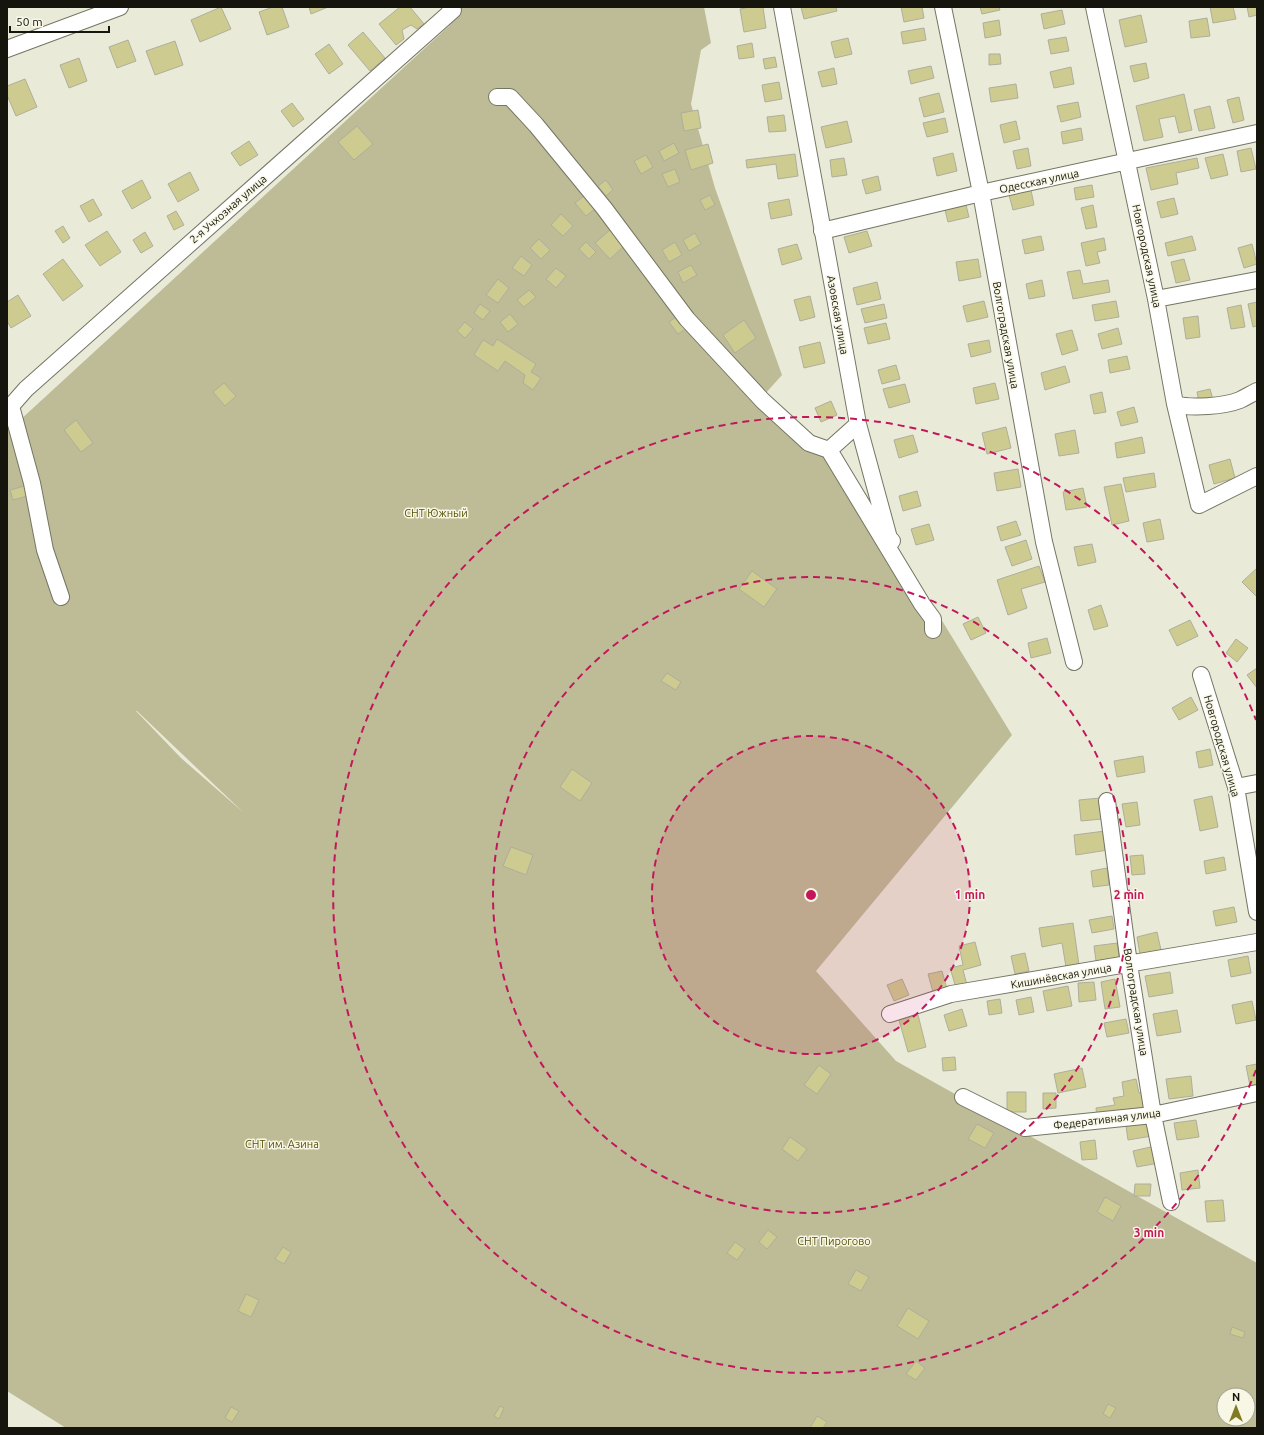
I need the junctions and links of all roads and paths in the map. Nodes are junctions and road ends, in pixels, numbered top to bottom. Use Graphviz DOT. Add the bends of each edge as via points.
graph roads {
  1 [pos="120,7"];
  2 [pos="450,7"];
  3 [pos="782,7"];
  4 [pos="943,7"];
  5 [pos="1097,8"];
  6 [pos="7,49"];
  7 [pos="497,97"];
  8 [pos="1257,133"];
  9 [pos="1127,161"];
  10 [pos="981,193"];
  11 [pos="822,231"];
  12 [pos="1257,280"];
  13 [pos="1156,299"];
  14 [pos="1257,391"];
  15 [pos="1175,404"];
  16 [pos="9,411"];
  17 [pos="858,424"];
  18 [pos="829,450"];
  19 [pos="1257,476"];
  20 [pos="61,597"];
  21 [pos="934,609"];
  22 [pos="933,630"];
  23 [pos="1074,662"];
  24 [pos="1201,675"];
  25 [pos="1257,783"];
  26 [pos="1236,787"];
  27 [pos="1107,801"];
  28 [pos="1257,912"];
  29 [pos="1257,942"];
  30 [pos="1130,964"];
  31 [pos="890,1014"];
  32 [pos="1257,1093"];
  33 [pos="963,1097"];
  34 [pos="1153,1115"];
  35 [pos="1171,1202"];
  1 -- 6 [label="street"];
  2 -- 16 [label="street, 2-я Учхозная улица" via="453,10 26,389"];
  3 -- 11 [label="street, Азовская улица"];
  4 -- 10 [label="street, Волгоградская улица"];
  5 -- 9 [label="street, Новгородская улица"];
  7 -- 18 [label="street" via="510,97 536,125 604,208 687,319 763,401 809,443"];
  8 -- 9 [label="street, Одесская улица"];
  9 -- 10 [label="street, Одесская улица"];
  9 -- 13 [label="street, Новгородская улица"];
  10 -- 11 [label="street, Одесская улица"];
  10 -- 23 [label="street, Волгоградская улица" via="1044,542"];
  11 -- 17 [label="street, Азовская улица"];
  12 -- 13 [label="street"];
  13 -- 15 [label="street, Новгородская улица"];
  14 -- 15 [label="street" via="1239,400 1204,407"];
  15 -- 19 [label="street, Новгородская улица" via="1199,505"];
  16 -- 20 [label="street" via="32,483 45,550"];
  17 -- 18 [label="street"];
  17 -- 21 [label="street, Азовская улица" via="889,538"];
  18 -- 22 [label="street" via="933,619"];
  24 -- 26 [label="street, Новгородская улица"];
  25 -- 26 [label="street"];
  26 -- 28 [label="street, Новгородская улица"];
  27 -- 30 [label="street, Волгоградская улица"];
  29 -- 30 [label="street, Кишинёвская улица"];
  30 -- 31 [label="street, Кишинёвская улица" via="951,994"];
  30 -- 34 [label="street, Волгоградская улица"];
  32 -- 34 [label="street, Федеративная улица"];
  33 -- 34 [label="street, Федеративная улица" via="1025,1128"];
  34 -- 35 [label="street, Волгоградская улица"];
}
